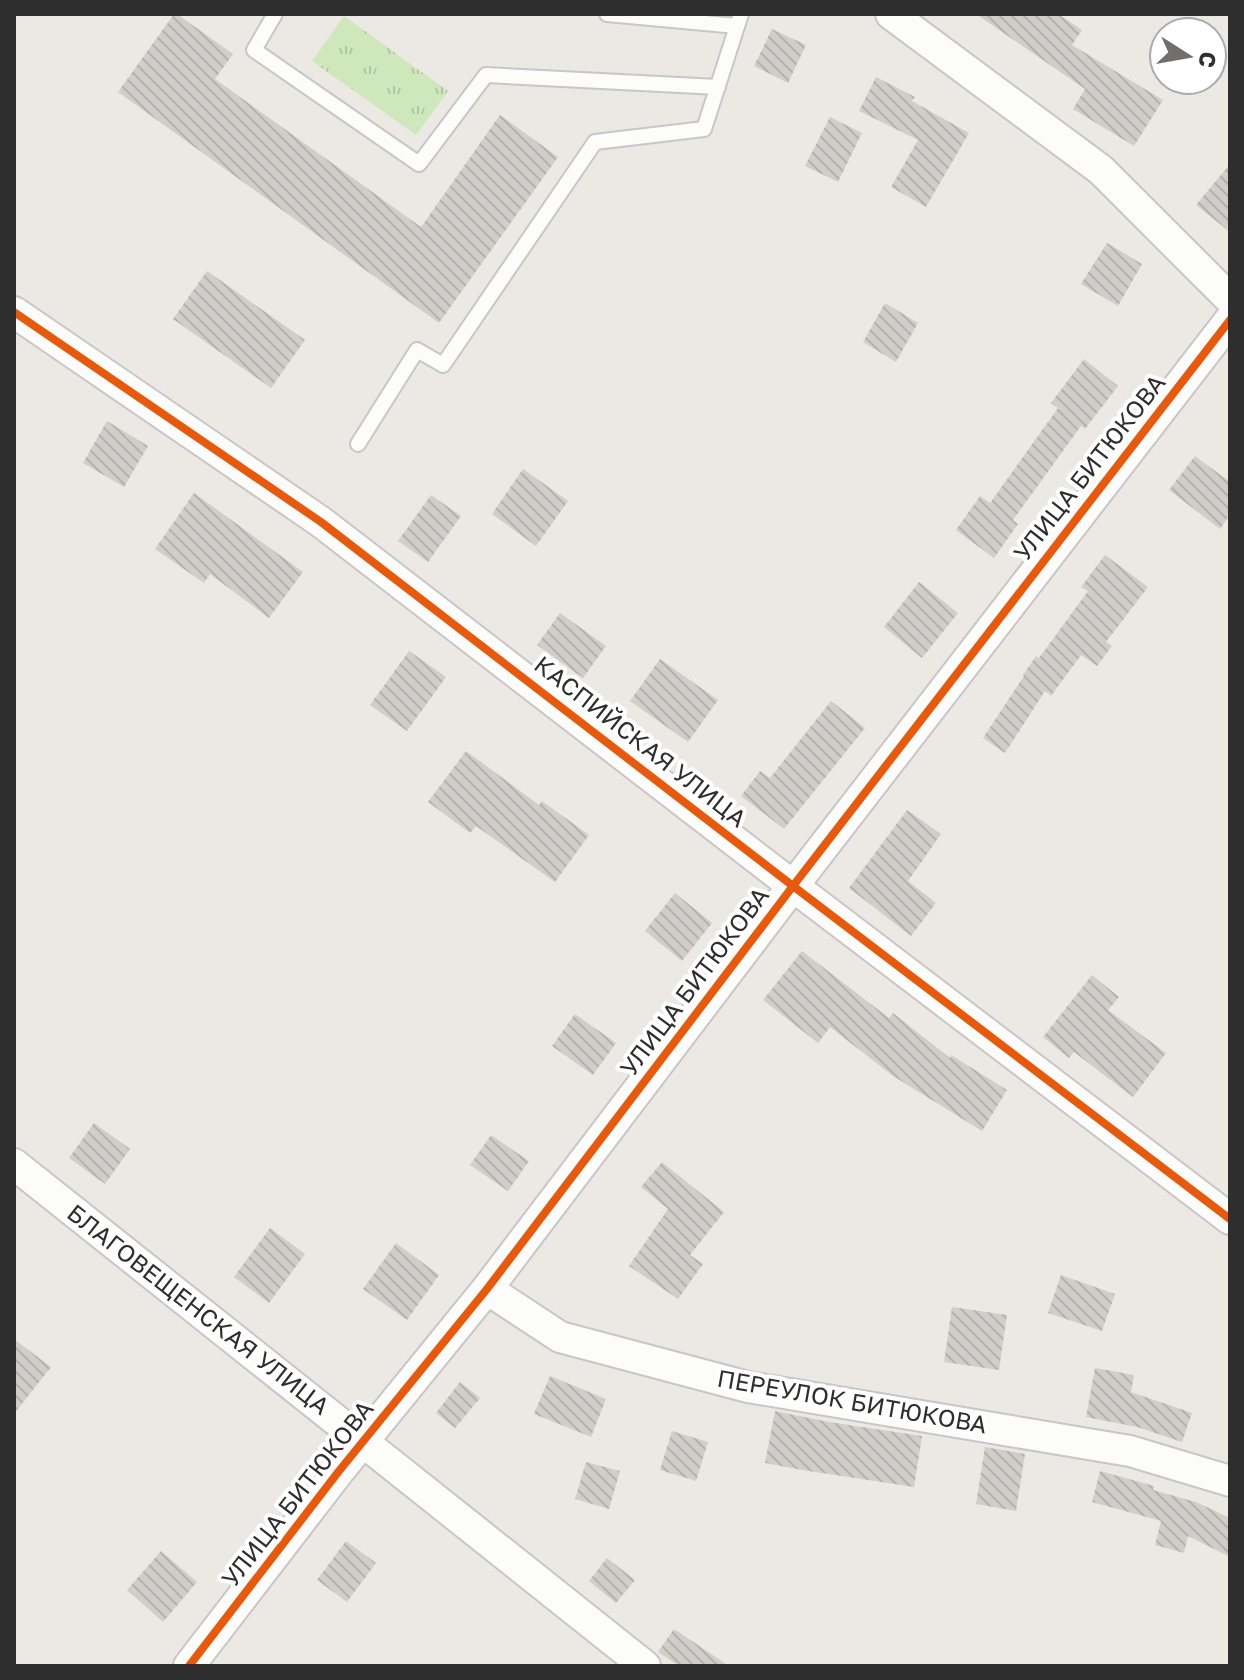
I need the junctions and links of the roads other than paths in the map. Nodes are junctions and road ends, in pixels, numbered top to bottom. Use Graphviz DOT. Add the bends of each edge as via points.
graph roads {
  1 [pos="275,14"];
  2 [pos="607,14"];
  3 [pos="891,14"];
  4 [pos="739,20"];
  5 [pos="718,87"];
  6 [pos="1230,299"];
  7 [pos="14,312"];
  8 [pos="1230,320"];
  9 [pos="358,444"];
  10 [pos="793,886"];
  11 [pos="14,1164"];
  12 [pos="1230,1219"];
  13 [pos="487,1289"];
  14 [pos="364,1441"];
  15 [pos="1230,1481"];
  16 [pos="189,1666"];
  17 [pos="645,1666"];
  1 -- 5 [label="lane" via="254,50 419,164 486,75"];
  2 -- 4 [label="lane"];
  3 -- 6 [label="street" via="1101,170"];
  4 -- 5 [label="lane"];
  5 -- 9 [label="lane" via="704,129 595,142 443,365 417,350"];
  7 -- 10 [label="street, КАСПИЙСКАЯ УЛИЦА" via="321,522"];
  8 -- 10 [label="street, УЛИЦА БИТЮКОВА"];
  10 -- 12 [label="street, КАСПИЙСКАЯ УЛИЦА"];
  10 -- 13 [label="street, УЛИЦА БИТЮКОВА"];
  11 -- 14 [label="street, БЛАГОВЕЩЕНСКАЯ УЛИЦА"];
  13 -- 14 [label="street, УЛИЦА БИТЮКОВА"];
  13 -- 15 [label="street, ПЕРЕУЛОК БИТЮКОВА" via="560,1337 748,1387 1130,1451"];
  14 -- 16 [label="street, УЛИЦА БИТЮКОВА"];
  14 -- 17 [label="street, БЛАГОВЕЩЕНСКАЯ УЛИЦА"];
}
